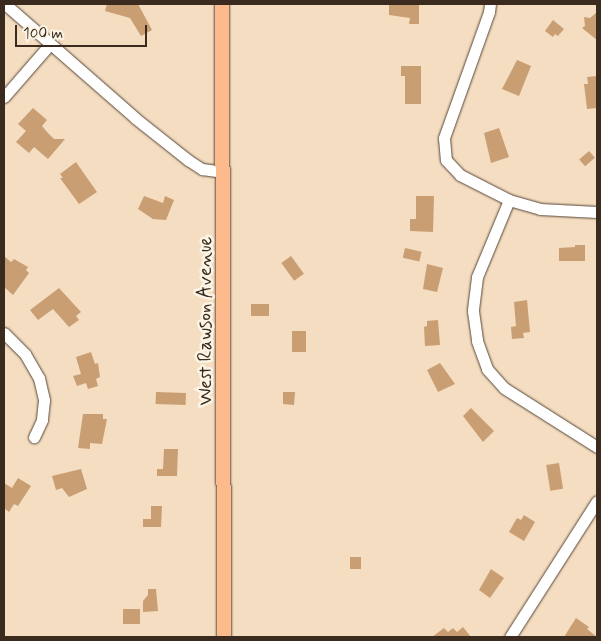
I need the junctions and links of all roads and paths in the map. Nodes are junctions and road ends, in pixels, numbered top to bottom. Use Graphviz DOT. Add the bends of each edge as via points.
graph roads {
  1 [pos="5,4"];
  2 [pos="222,4"];
  3 [pos="490,4"];
  4 [pos="50,44"];
  5 [pos="4,97"];
  6 [pos="224,172"];
  7 [pos="509,200"];
  8 [pos="597,212"];
  9 [pos="4,333"];
  10 [pos="34,436"];
  11 [pos="597,447"];
  12 [pos="597,500"];
  13 [pos="224,637"];
  14 [pos="510,637"];
  1 -- 4 [label="street"];
  2 -- 6 [label="main road, West Rawson Avenue"];
  3 -- 7 [label="street" via="444,138 446,160 460,175"];
  4 -- 5 [label="street"];
  4 -- 6 [label="street" via="188,160 202,168"];
  6 -- 13 [label="main road, West Rawson Avenue"];
  7 -- 8 [label="street" via="540,209"];
  7 -- 11 [label="street" via="477,277 473,311 477,341 487,369 504,388"];
  9 -- 10 [label="street" via="25,354 39,378 44,400 42,420"];
  12 -- 14 [label="street"];
}
